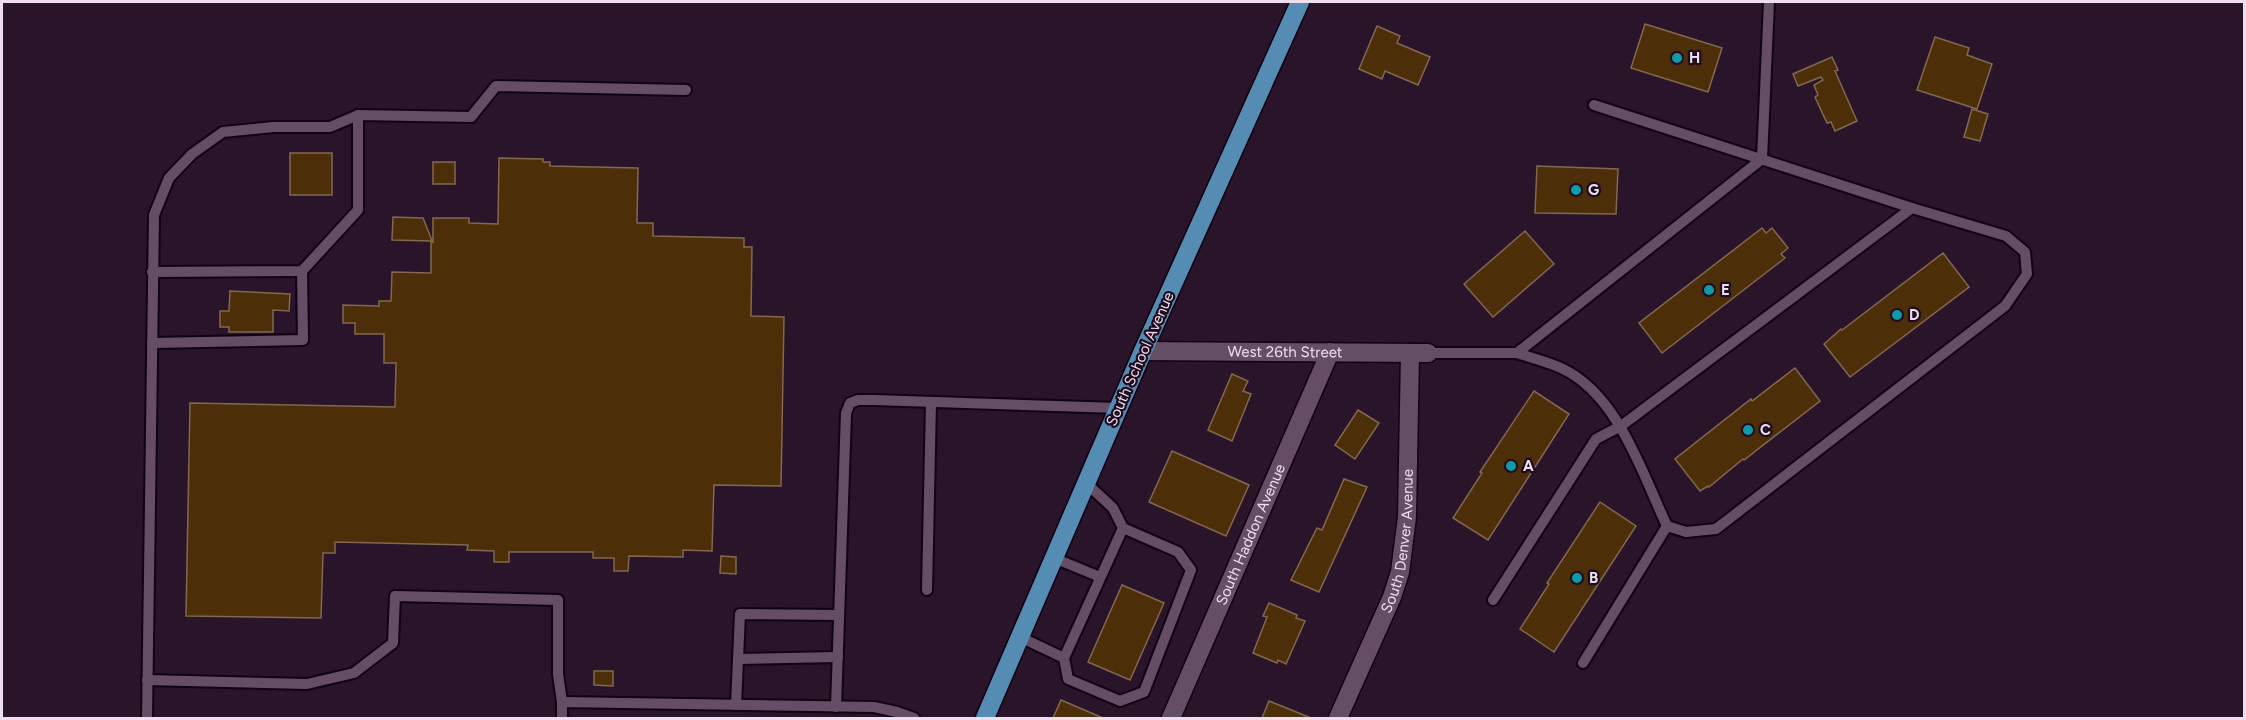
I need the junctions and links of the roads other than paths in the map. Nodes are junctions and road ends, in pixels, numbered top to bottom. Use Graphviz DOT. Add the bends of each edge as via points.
graph roads {
  1 [pos="1300,2"];
  2 [pos="1769,2"];
  3 [pos="686,90"];
  4 [pos="1594,105"];
  5 [pos="358,115"];
  6 [pos="1762,159"];
  7 [pos="1912,208"];
  8 [pos="302,270"];
  9 [pos="152,272"];
  10 [pos="152,343"];
  11 [pos="1143,351"];
  12 [pos="1330,352"];
  13 [pos="1419,353"];
  14 [pos="1517,353"];
  15 [pos="931,402"];
  16 [pos="1119,408"];
  17 [pos="1621,426"];
  18 [pos="1086,483"];
  19 [pos="1666,526"];
  20 [pos="1123,528"];
  21 [pos="1054,558"];
  22 [pos="1100,577"];
  23 [pos="927,590"];
  24 [pos="1493,600"];
  25 [pos="839,615"];
  26 [pos="1020,637"];
  27 [pos="838,657"];
  28 [pos="1064,658"];
  29 [pos="738,659"];
  30 [pos="1583,663"];
  31 [pos="147,680"];
  32 [pos="562,702"];
  33 [pos="736,705"];
  34 [pos="793,706"];
  35 [pos="836,707"];
  36 [pos="147,718"];
  37 [pos="562,718"];
  38 [pos="788,718"];
  39 [pos="914,718"];
  40 [pos="985,718"];
  41 [pos="1171,718"];
  42 [pos="1338,718"];
  1 -- 11 [label="main road, South School Avenue"];
  2 -- 6 [label="lane"];
  3 -- 5 [label="lane" via="496,86 471,117"];
  4 -- 6 [label="lane"];
  5 -- 8 [label="lane" via="358,210"];
  5 -- 9 [label="lane" via="330,127 223,132 192,154 169,178 154,215"];
  6 -- 7 [label="lane"];
  6 -- 14 [label="lane"];
  7 -- 17 [label="lane"];
  7 -- 19 [label="lane" via="2006,236 2025,252 2026,274 2005,306 1716,530 1686,532"];
  8 -- 9 [label="lane"];
  8 -- 10 [label="lane" via="303,340"];
  9 -- 10 [label="lane"];
  10 -- 31 [label="lane"];
  11 -- 12 [label="street, West 26th Street"];
  11 -- 16 [label="main road, South School Avenue"];
  12 -- 13 [label="street, West 26th Street"];
  12 -- 41 [label="street, South Haddon Avenue"];
  13 -- 14 [label="lane"];
  13 -- 42 [label="street, South Denver Avenue" via="1400,572"];
  14 -- 17 [label="lane" via="1562,368 1597,394"];
  15 -- 16 [label="lane"];
  15 -- 23 [label="lane"];
  15 -- 25 [label="lane" via="858,400 848,407"];
  16 -- 18 [label="main road, South School Avenue"];
  17 -- 19 [label="lane"];
  17 -- 24 [label="lane" via="1596,439"];
  18 -- 20 [label="lane" via="1113,508"];
  18 -- 21 [label="main road, South School Avenue"];
  19 -- 30 [label="lane"];
  20 -- 22 [label="lane"];
  20 -- 28 [label="lane" via="1178,552 1191,570 1144,692 1120,701 1078,684 1068,679"];
  21 -- 22 [label="lane"];
  21 -- 26 [label="main road, South School Avenue"];
  22 -- 28 [label="lane"];
  25 -- 27 [label="lane"];
  25 -- 29 [label="lane" via="740,614"];
  26 -- 28 [label="lane"];
  26 -- 40 [label="main road, South School Avenue"];
  27 -- 29 [label="lane"];
  27 -- 35 [label="lane"];
  29 -- 33 [label="lane"];
  31 -- 32 [label="lane" via="307,684 354,673 393,643 395,596 558,600"];
  31 -- 36 [label="lane"];
  32 -- 33 [label="lane"];
  32 -- 37 [label="lane"];
  33 -- 34 [label="lane"];
  34 -- 35 [label="lane"];
  34 -- 38 [label="lane"];
  35 -- 39 [label="lane" via="874,707"];
}
